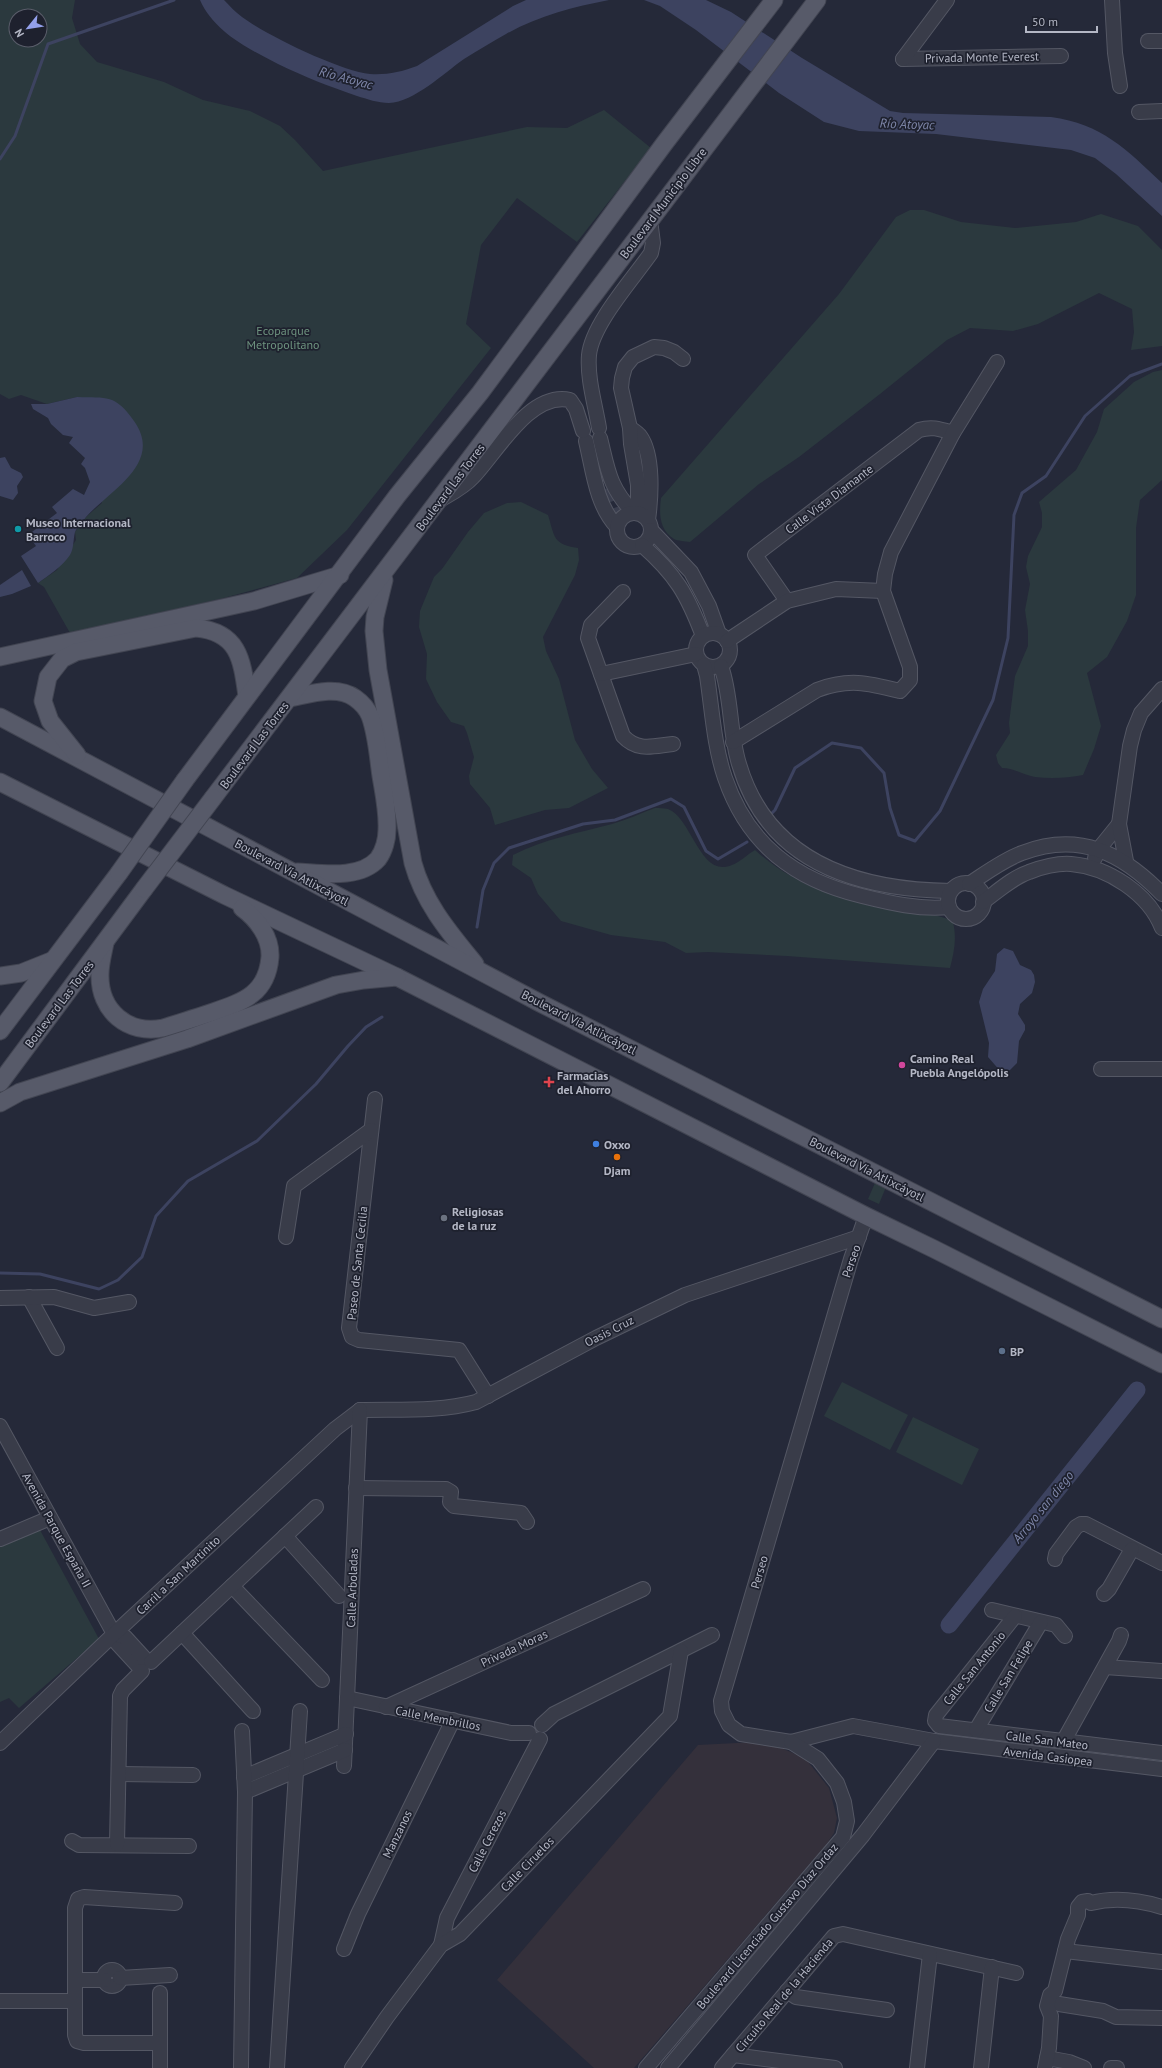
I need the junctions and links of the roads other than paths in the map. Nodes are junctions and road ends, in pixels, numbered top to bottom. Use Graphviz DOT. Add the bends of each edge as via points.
graph roads {
  1 [pos="817,0"];
  2 [pos="947,0"];
  3 [pos="1112,0"];
  4 [pos="769,6"];
  5 [pos="1062,56"];
  6 [pos="1120,86"];
  7 [pos="1162,111"];
  8 [pos="1138,112"];
  9 [pos="650,220"];
  10 [pos="683,359"];
  11 [pos="997,362"];
  12 [pos="509,408"];
  13 [pos="630,428"];
  14 [pos="592,433"];
  15 [pos="953,433"];
  16 [pos="638,485"];
  17 [pos="617,492"];
  18 [pos="440,500"];
  19 [pos="643,519"];
  20 [pos="617,527"];
  21 [pos="642,545"];
  22 [pos="387,570"];
  23 [pos="340,575"];
  24 [pos="883,591"];
  25 [pos="624,592"];
  26 [pos="787,601"];
  27 [pos="704,636"];
  28 [pos="723,637"];
  29 [pos="0,657"];
  30 [pos="700,660"];
  31 [pos="721,666"];
  32 [pos="601,674"];
  33 [pos="1162,689"];
  34 [pos="246,696"];
  35 [pos="290,698"];
  36 [pos="0,718"];
  37 [pos="733,742"];
  38 [pos="673,744"];
  39 [pos="82,762"];
  40 [pos="4,786"];
  41 [pos="1119,824"];
  42 [pos="1098,850"];
  43 [pos="1126,861"];
  44 [pos="1092,868"];
  45 [pos="293,872"];
  46 [pos="969,884"];
  47 [pos="951,891"];
  48 [pos="1162,894"];
  49 [pos="224,895"];
  50 [pos="983,902"];
  51 [pos="949,906"];
  52 [pos="1162,928"];
  53 [pos="105,943"];
  54 [pos="51,961"];
  55 [pos="480,970"];
  56 [pos="0,976"];
  57 [pos="398,977"];
  58 [pos="0,1031"];
  59 [pos="1101,1069"];
  60 [pos="1162,1069"];
  61 [pos="0,1083"];
  62 [pos="375,1099"];
  63 [pos="0,1103"];
  64 [pos="371,1130"];
  65 [pos="866,1216"];
  66 [pos="286,1237"];
  67 [pos="859,1237"];
  68 [pos="30,1297"];
  69 [pos="0,1298"];
  70 [pos="129,1302"];
  71 [pos="1162,1318"];
  72 [pos="58,1348"];
  73 [pos="1162,1364"];
  74 [pos="488,1396"];
  75 [pos="360,1410"];
  76 [pos="1,1432"];
  77 [pos="356,1488"];
  78 [pos="316,1507"];
  79 [pos="50,1518"];
  80 [pos="527,1522"];
  81 [pos="285,1536"];
  82 [pos="1,1537"];
  83 [pos="1132,1549"];
  84 [pos="1055,1559"];
  85 [pos="1162,1563"];
  86 [pos="232,1586"];
  87 [pos="643,1589"];
  88 [pos="1104,1594"];
  89 [pos="339,1596"];
  90 [pos="992,1610"];
  91 [pos="1015,1616"];
  92 [pos="1041,1622"];
  93 [pos="182,1633"];
  94 [pos="114,1634"];
  95 [pos="712,1635"];
  96 [pos="1121,1635"];
  97 [pos="1065,1636"];
  98 [pos="681,1651"];
  99 [pos="145,1665"];
  100 [pos="1105,1667"];
  101 [pos="1161,1668"];
  102 [pos="322,1680"];
  103 [pos="347,1702"];
  104 [pos="382,1707"];
  105 [pos="253,1710"];
  106 [pos="300,1711"];
  107 [pos="453,1720"];
  108 [pos="935,1721"];
  109 [pos="976,1730"];
  110 [pos="242,1731"];
  111 [pos="346,1734"];
  112 [pos="534,1736"];
  113 [pos="934,1741"];
  114 [pos="791,1742"];
  115 [pos="1063,1742"];
  116 [pos="0,1743"];
  117 [pos="345,1750"];
  118 [pos="1162,1753"];
  119 [pos="298,1754"];
  120 [pos="344,1766"];
  121 [pos="297,1769"];
  122 [pos="1162,1770"];
  123 [pos="119,1774"];
  124 [pos="193,1775"];
  125 [pos="244,1777"];
  126 [pos="244,1792"];
  127 [pos="72,1841"];
  128 [pos="117,1844"];
  129 [pos="189,1846"];
  130 [pos="175,1903"];
  131 [pos="1162,1906"];
  132 [pos="441,1945"];
  133 [pos="344,1949"];
  134 [pos="1065,1951"];
  135 [pos="930,1954"];
  136 [pos="1162,1962"];
  137 [pos="992,1967"];
  138 [pos="1016,1973"];
  139 [pos="170,1976"];
  140 [pos="75,1980"];
  141 [pos="787,1991"];
  142 [pos="160,1992"];
  143 [pos="1057,1998"];
  144 [pos="0,2001"];
  145 [pos="75,2001"];
  146 [pos="887,2010"];
  147 [pos="1162,2018"];
  148 [pos="160,2043"];
  149 [pos="733,2055"];
  150 [pos="1046,2063"];
  151 [pos="652,2066"];
  152 [pos="160,2068"];
  153 [pos="241,2068"];
  154 [pos="277,2068"];
  155 [pos="352,2068"];
  156 [pos="668,2068"];
  157 [pos="722,2068"];
  158 [pos="835,2068"];
  159 [pos="917,2068"];
  160 [pos="981,2068"];
  161 [pos="1084,2068"];
  162 [pos="1112,2068"];
  163 [pos="1117,2068"];
  1 -- 9 [label="main road, Boulevard Municipio Libre"];
  2 -- 5 [label="street, Privada Monte Everest" via="903,59"];
  3 -- 6 [label="street"];
  4 -- 23 [label="main road" via="480,393 397,496"];
  7 -- 8 [label="street"];
  9 -- 12 [label="main road, Boulevard Municipio Libre"];
  9 -- 14 [label="street" via="653,239 651,253 593,338 589,354"];
  10 -- 13 [label="street" via="664,348 654,348 633,357 625,367 621,388"];
  11 -- 15 [label="street"];
  12 -- 18 [label="main road, Boulevard Las Torres"];
  13 -- 16 [label="street" via="630,444"];
  13 -- 19 [label="street" via="639,435 644,445 652,485"];
  14 -- 17 [label="street"];
  14 -- 18 [label="street" via="570,400 548,400 534,408 472,478 457,491"];
  14 -- 20 [label="street" via="602,504"];
  15 -- 24 [label="street" via="891,552"];
  15 -- 26 [label="street, Calle Vista Diamante" via="935,428 919,430 755,555"];
  16 -- 17 [label="street" via="631,492"];
  16 -- 19 [label="street"];
  17 -- 19 [label="street" via="619,498"];
  18 -- 22 [label="main road, Boulevard Las Torres"];
  19 -- 20 [label="street" via="626,515"];
  19 -- 21 [label="street" via="649,539"];
  19 -- 28 [label="street" via="691,572"];
  20 -- 21 [label="street" via="618,535 628,546"];
  21 -- 27 [label="street" via="663,564 682,588"];
  22 -- 35 [label="main road, Boulevard Las Torres"];
  22 -- 55 [label="main road" via="378,603 374,632 378,670 413,863 418,884 436,915"];
  23 -- 29 [label="main road" via="254,601"];
  23 -- 34 [label="main road"];
  24 -- 26 [label="street" via="836,589"];
  24 -- 37 [label="street" via="910,667 910,680 900,691 864,682 832,684 817,690"];
  25 -- 32 [label="street" via="591,625 588,633"];
  26 -- 28 [label="street"];
  27 -- 28 [label="street" via="712,633"];
  27 -- 30 [label="street" via="698,642"];
  28 -- 31 [label="street" via="730,650 727,660"];
  30 -- 31 [label="street" via="712,668"];
  30 -- 32 [label="street"];
  30 -- 51 [label="street" via="707,676 724,777 745,819 772,852 809,879 837,890 907,906"];
  31 -- 37 [label="street" via="725,677"];
  32 -- 38 [label="street" via="623,736 629,743 639,747"];
  33 -- 41 [label="street" via="1141,714 1134,730"];
  34 -- 39 [label="main road" via="244,675 236,650 223,635 210,629 196,628 76,652 62,660 48,677 43,701 50,721"];
  34 -- 54 [label="main road, bridge"];
  35 -- 45 [label="main road" via="320,692 342,692 364,704 374,727 387,820 383,850 379,858 364,868 341,873"];
  35 -- 53 [label="main road, Boulevard Las Torres, bridge"];
  36 -- 39 [label="main road, Boulevard Vía Atlixcáyotl"];
  37 -- 47 [label="street" via="739,765 757,807 767,822 799,852 819,864 860,880 899,889"];
  39 -- 45 [label="main road, Boulevard Vía Atlixcáyotl"];
  40 -- 49 [label="main road"];
  41 -- 42 [label="street"];
  41 -- 43 [label="street"];
  42 -- 43 [label="street"];
  42 -- 44 [label="street"];
  42 -- 46 [label="street" via="1074,843 1041,847 1010,859"];
  43 -- 48 [label="street"];
  44 -- 50 [label="street" via="1070,864 1029,872 1016,878"];
  44 -- 52 [label="street" via="1134,891 1151,908"];
  45 -- 55 [label="main road, Boulevard Vía Atlixcáyotl"];
  46 -- 47 [label="street" via="959,885"];
  46 -- 50 [label="street" via="980,890"];
  47 -- 51 [label="street" via="948,898"];
  49 -- 53 [label="main road" via="256,921 269,944 267,976 256,992 236,1004 152,1031 132,1028 114,1013 103,992 100,973"];
  49 -- 57 [label="main road"];
  50 -- 51 [label="street" via="978,914 967,919 959,918 952,913"];
  53 -- 61 [label="main road, Boulevard Las Torres"];
  54 -- 56 [label="main road" via="21,974"];
  54 -- 58 [label="main road"];
  55 -- 71 [label="main road, Boulevard Vía Atlixcáyotl" via="540,1003"];
  57 -- 63 [label="main road" via="336,986 187,1039 20,1092"];
  57 -- 65 [label="main road"];
  59 -- 60 [label="street"];
  62 -- 64 [label="street, Paseo de Santa Cecilia"];
  64 -- 66 [label="street" via="294,1186"];
  64 -- 74 [label="street, Paseo de Santa Cecilia" via="349,1328 352,1337 359,1340 459,1350"];
  65 -- 67 [label="street, Perseo"];
  65 -- 73 [label="main road"];
  67 -- 74 [label="street, Oasis Cruz" via="684,1295 596,1338"];
  67 -- 114 [label="street, Perseo" via="721,1701 722,1711 729,1725 741,1734"];
  68 -- 69 [label="street"];
  68 -- 70 [label="street" via="54,1297 94,1308"];
  68 -- 72 [label="street"];
  74 -- 75 [label="street, Oasis Cruz" via="460,1406"];
  75 -- 77 [label="street, Calle Arboladas"];
  75 -- 94 [label="street, Carril a San Martinito" via="335,1429"];
  76 -- 79 [label="street, Avenida Parque España II"];
  77 -- 80 [label="street" via="446,1489 450,1492 450,1502 454,1506 521,1514"];
  77 -- 103 [label="street, Calle Arboladas"];
  78 -- 81 [label="street"];
  79 -- 82 [label="street"];
  79 -- 94 [label="street, Avenida Parque España II"];
  81 -- 86 [label="street"];
  81 -- 89 [label="street"];
  83 -- 84 [label="street" via="1086,1524 1081,1524 1076,1527"];
  83 -- 85 [label="street"];
  83 -- 88 [label="street" via="1110,1589"];
  86 -- 93 [label="street"];
  86 -- 102 [label="street"];
  87 -- 104 [label="street, Privada Moras"];
  90 -- 91 [label="street"];
  91 -- 92 [label="street"];
  91 -- 108 [label="street, Calle San Antonio" via="936,1715"];
  92 -- 97 [label="street" via="1056,1625"];
  92 -- 109 [label="street, Calle San Felipe"];
  93 -- 99 [label="street"];
  93 -- 105 [label="street"];
  94 -- 99 [label="street, Avenida Parque España II" via="117,1644"];
  94 -- 116 [label="street, Carril a San Martinito"];
  95 -- 98 [label="street"];
  96 -- 100 [label="street"];
  98 -- 112 [label="street" via="554,1714 542,1725 536,1723 530,1727"];
  98 -- 132 [label="street, Calle Ciruelos" via="670,1716 460,1934"];
  99 -- 123 [label="street" via="120,1696"];
  100 -- 101 [label="street"];
  100 -- 115 [label="street"];
  103 -- 104 [label="street, Calle Membrillos"];
  103 -- 111 [label="street, Calle Arboladas"];
  104 -- 107 [label="street, Calle Membrillos"];
  106 -- 119 [label="street"];
  107 -- 112 [label="street, Calle Membrillos"];
  107 -- 133 [label="street, Manzanos" via="358,1914"];
  108 -- 109 [label="street, Calle San Mateo" via="939,1726"];
  109 -- 115 [label="street, Calle San Mateo"];
  110 -- 125 [label="street"];
  111 -- 117 [label="street, Calle Arboladas"];
  111 -- 119 [label="street"];
  112 -- 132 [label="street, Calle Cerezos" via="447,1918"];
  113 -- 114 [label="street, Perseo" via="853,1726"];
  113 -- 122 [label="street, Avenida Casiopea"];
  113 -- 156 [label="street, Boulevard Licenciado Gustavo Díaz Ordaz" via="863,1835"];
  114 -- 151 [label="street, Boulevard Licenciado Gustavo Díaz Ordaz" via="818,1759 836,1783 844,1802 847,1821 843,1837"];
  115 -- 118 [label="street, Calle San Mateo"];
  117 -- 120 [label="street, Calle Arboladas"];
  117 -- 121 [label="street"];
  119 -- 121 [label="street"];
  119 -- 125 [label="street"];
  121 -- 126 [label="street"];
  121 -- 154 [label="street"];
  123 -- 124 [label="street"];
  123 -- 128 [label="street"];
  125 -- 126 [label="street"];
  126 -- 153 [label="street"];
  127 -- 128 [label="street" via="79,1845"];
  128 -- 129 [label="street"];
  130 -- 140 [label="street" via="84,1897 78,1899 75,1908"];
  131 -- 134 [label="street" via="1124,1900 1082,1902 1078,1907 1078,1915"];
  132 -- 155 [label="street, Calle Ciruelos"];
  134 -- 136 [label="street"];
  134 -- 143 [label="street"];
  135 -- 137 [label="street, Circuito Real de la Hacienda"];
  135 -- 141 [label="street, Circuito Real de la Hacienda" via="843,1934 834,1936"];
  135 -- 159 [label="street"];
  137 -- 138 [label="street, Circuito Real de la Hacienda"];
  137 -- 160 [label="street"];
  139 -- 140 [label="street" via="120,1978 116,1971 111,1970 104,1974 104,1980"];
  140 -- 145 [label="street"];
  141 -- 146 [label="street" via="796,1997"];
  141 -- 149 [label="street, Circuito Real de la Hacienda"];
  142 -- 148 [label="street"];
  143 -- 147 [label="street" via="1116,2017"];
  143 -- 150 [label="street" via="1050,1995 1047,2006 1051,2016"];
  144 -- 145 [label="street"];
  145 -- 148 [label="street" via="77,2040 84,2043"];
  148 -- 152 [label="street"];
  149 -- 157 [label="street, Circuito Real de la Hacienda"];
  149 -- 158 [label="street"];
  150 -- 161 [label="street" via="1069,2062"];
  162 -- 163 [label="street"];
}
